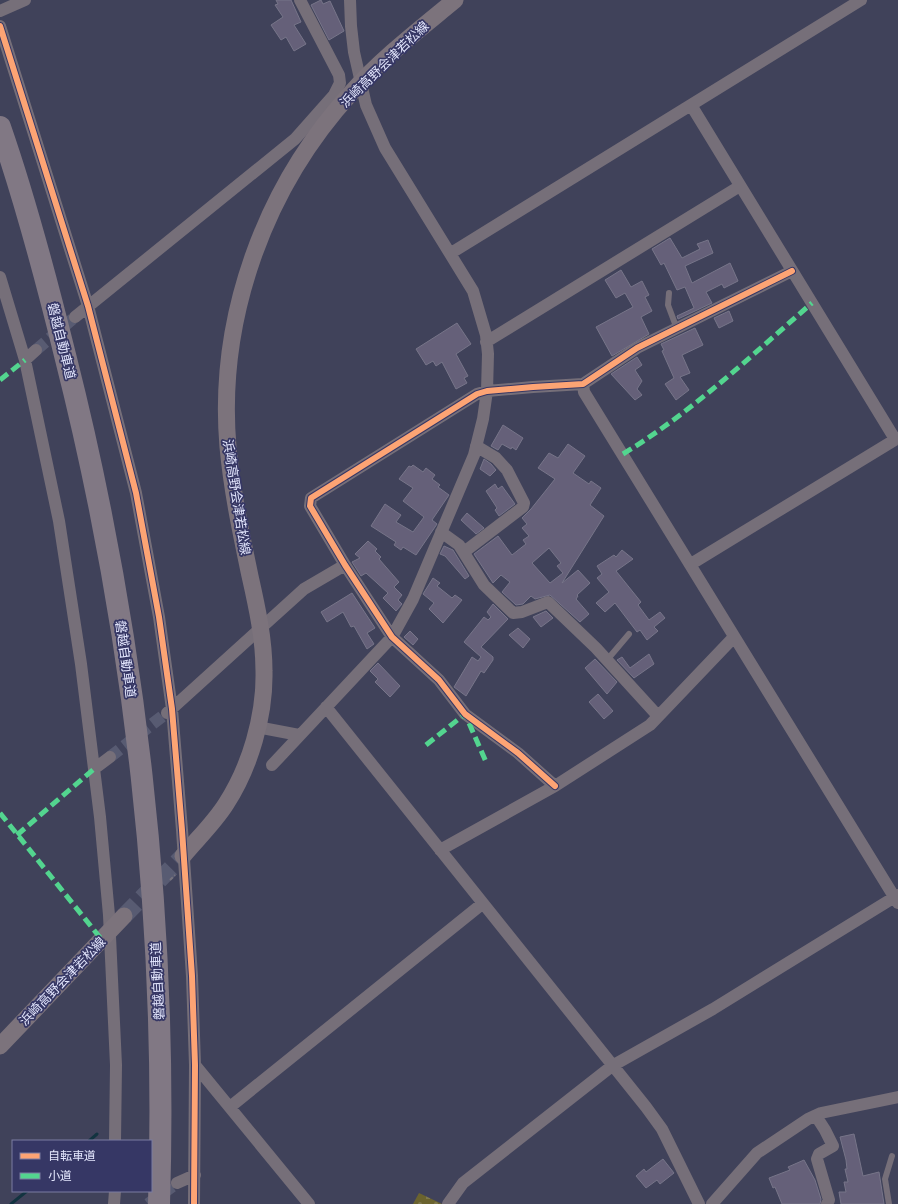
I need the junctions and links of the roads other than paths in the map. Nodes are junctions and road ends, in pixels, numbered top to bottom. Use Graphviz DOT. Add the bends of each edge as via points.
graph roads {
  1 [pos="25,0"];
  2 [pos="300,0"];
  3 [pos="350,0"];
  4 [pos="456,0"];
  5 [pos="861,0"];
  6 [pos="0,11"];
  7 [pos="0,26"];
  8 [pos="361,83"];
  9 [pos="691,105"];
  10 [pos="0,128"];
  11 [pos="740,186"];
  12 [pos="451,253"];
  13 [pos="792,271"];
  14 [pos="0,276"];
  15 [pos="669,293"];
  16 [pos="88,306"];
  17 [pos="75,316"];
  18 [pos="677,329"];
  19 [pos="486,342"];
  20 [pos="36,350"];
  21 [pos="25,360"];
  22 [pos="583,384"];
  23 [pos="487,391"];
  24 [pos="897,439"];
  25 [pos="476,446"];
  26 [pos="441,532"];
  27 [pos="464,552"];
  28 [pos="691,564"];
  29 [pos="345,565"];
  30 [pos="260,629"];
  31 [pos="628,634"];
  32 [pos="392,637"];
  33 [pos="734,637"];
  34 [pos="607,660"];
  35 [pos="326,707"];
  36 [pos="168,712"];
  37 [pos="658,716"];
  38 [pos="257,727"];
  39 [pos="299,735"];
  40 [pos="110,757"];
  41 [pos="272,765"];
  42 [pos="94,769"];
  43 [pos="555,786"];
  44 [pos="440,850"];
  45 [pos="183,861"];
  46 [pos="897,898"];
  47 [pos="482,904"];
  48 [pos="124,916"];
  49 [pos="109,932"];
  50 [pos="0,1046"];
  51 [pos="195,1065"];
  52 [pos="612,1066"];
  53 [pos="898,1097"];
  54 [pos="230,1107"];
  55 [pos="816,1116"];
  56 [pos="115,1140"];
  57 [pos="892,1156"];
  58 [pos="195,1175"];
  59 [pos="176,1183"];
  60 [pos="115,1192"];
  61 [pos="114,1204"];
  62 [pos="160,1204"];
  63 [pos="194,1204"];
  64 [pos="309,1204"];
  65 [pos="448,1204"];
  66 [pos="699,1204"];
  67 [pos="712,1204"];
  68 [pos="827,1204"];
  69 [pos="889,1204"];
  1 -- 6 [label="street"];
  2 -- 16 [label="street" via="339,75 340,83 334,95 295,140"];
  3 -- 8 [label="street" via="351,26"];
  4 -- 8 [label="main road, 浜崎高野会津若松線" via="419,29"];
  5 -- 9 [label="street"];
  7 -- 16 [label="street"];
  8 -- 12 [label="street" via="368,111 385,148"];
  8 -- 30 [label="main road, 浜崎高野会津若松線" via="318,134 278,198 254,253 236,320 227,391 228,445"];
  9 -- 11 [label="street"];
  9 -- 12 [label="street"];
  10 -- 62 [label="highway, 磐越自動車道" via="33,233 73,383 110,552 127,665 150,859 159,1001"];
  11 -- 13 [label="street"];
  11 -- 19 [label="street"];
  12 -- 19 [label="street" via="473,291 482,318"];
  13 -- 18 [label="street"];
  13 -- 24 [label="street"];
  14 -- 21 [label="street"];
  15 -- 18 [label="lane" via="668,305"];
  16 -- 17 [label="street"];
  16 -- 36 [label="street" via="136,493 159,617"];
  18 -- 22 [label="street" via="638,348"];
  19 -- 23 [label="street"];
  20 -- 21 [label="street"];
  21 -- 42 [label="street" via="59,521"];
  22 -- 23 [label="street"];
  22 -- 28 [label="street" via="584,392"];
  23 -- 25 [label="street"];
  23 -- 29 [label="street" via="477,394 311,498 310,506"];
  24 -- 28 [label="street"];
  25 -- 26 [label="street"];
  25 -- 27 [label="street" via="496,458 507,470 524,503 523,507"];
  26 -- 27 [label="street" via="459,545"];
  26 -- 32 [label="street" via="413,598"];
  27 -- 34 [label="street" via="484,585 513,613 548,602"];
  28 -- 33 [label="street"];
  29 -- 30 [label="street" via="304,589"];
  29 -- 32 [label="street"];
  30 -- 36 [label="street"];
  30 -- 38 [label="main road, 浜崎高野会津若松線" via="264,671"];
  31 -- 34 [label="lane"];
  32 -- 35 [label="street"];
  32 -- 43 [label="street" via="439,680 465,714 518,753"];
  33 -- 37 [label="street"];
  33 -- 46 [label="street"];
  34 -- 37 [label="street"];
  35 -- 39 [label="street"];
  35 -- 44 [label="street"];
  36 -- 45 [label="street" via="182,830"];
  37 -- 43 [label="street" via="650,725"];
  38 -- 39 [label="street"];
  38 -- 45 [label="main road, 浜崎高野会津若松線" via="240,778 227,802"];
  39 -- 41 [label="street"];
  40 -- 42 [label="street"];
  42 -- 49 [label="street" via="109,907"];
  43 -- 44 [label="street"];
  44 -- 47 [label="street"];
  45 -- 51 [label="street" via="192,968"];
  46 -- 52 [label="street" via="713,1009"];
  47 -- 52 [label="street"];
  47 -- 54 [label="street"];
  48 -- 49 [label="main road, 浜崎高野会津若松線"];
  49 -- 50 [label="main road, 浜崎高野会津若松線"];
  49 -- 56 [label="street" via="116,1065"];
  51 -- 54 [label="street"];
  51 -- 58 [label="street"];
  52 -- 65 [label="street" via="463,1183"];
  52 -- 66 [label="street" via="662,1129"];
  53 -- 55 [label="street"];
  54 -- 64 [label="street"];
  55 -- 67 [label="street" via="757,1153"];
  55 -- 68 [label="street" via="826,1130 832,1146 819,1154 817,1159 829,1200"];
  57 -- 69 [label="lane" via="885,1179"];
  58 -- 59 [label="street"];
  58 -- 63 [label="street"];
  60 -- 61 [label="street"];
}
